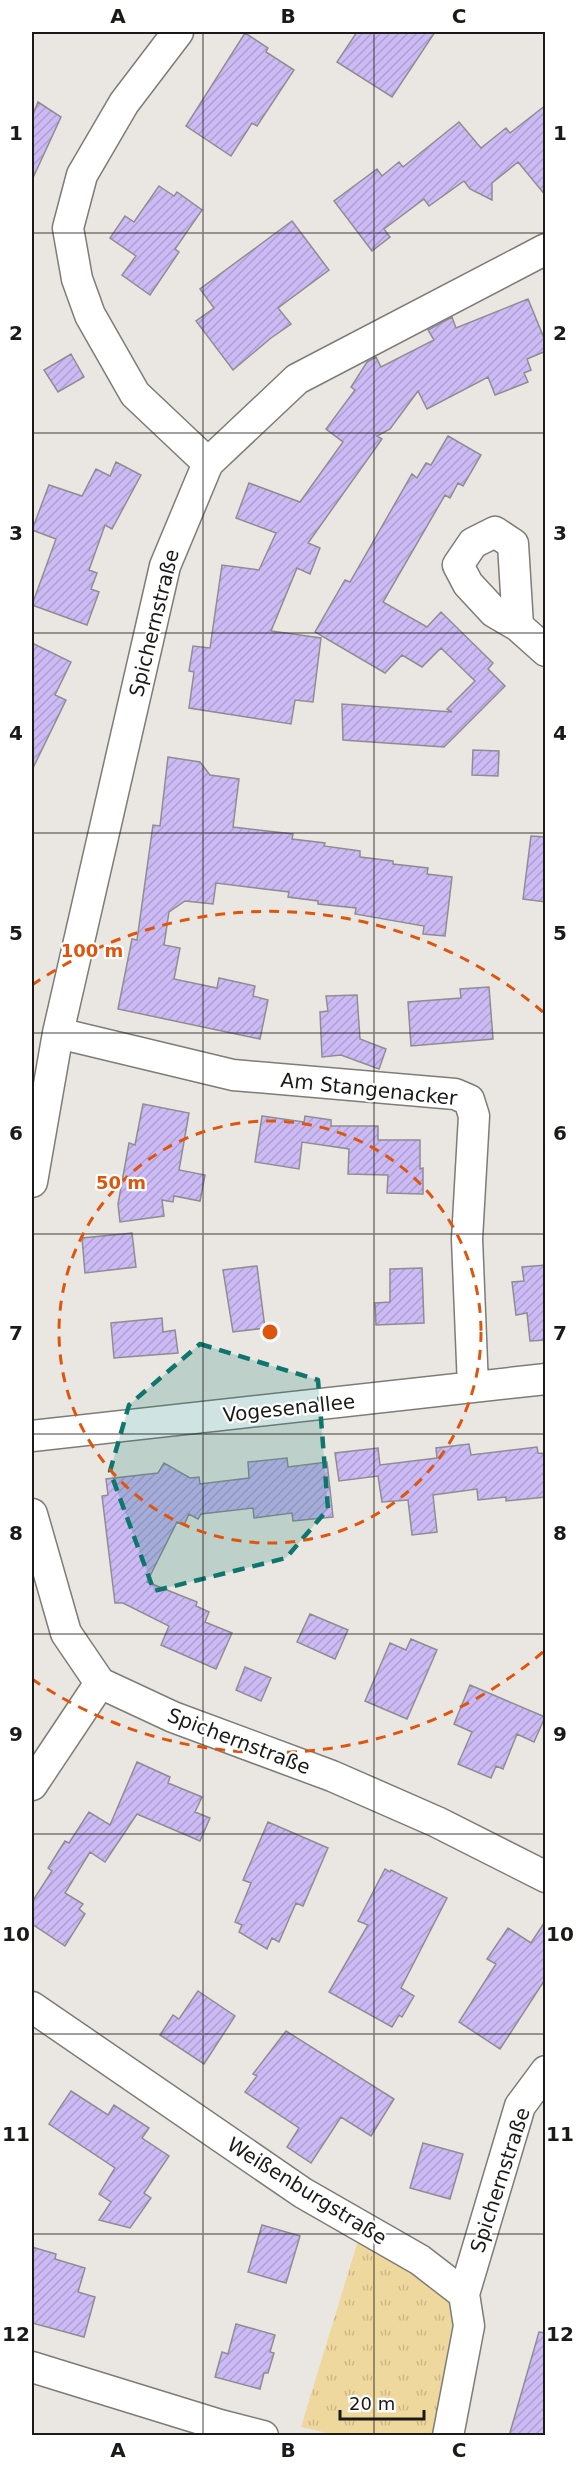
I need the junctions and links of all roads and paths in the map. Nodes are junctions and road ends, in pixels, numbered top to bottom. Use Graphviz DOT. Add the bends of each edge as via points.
graph roads {
  1 [pos="178,32"];
  2 [pos="546,249"];
  3 [pos="207,463"];
  4 [pos="518,626"];
  5 [pos="546,651"];
  6 [pos="58,1034"];
  7 [pos="32,1182"];
  8 [pos="546,1379"];
  9 [pos="473,1387"];
  10 [pos="32,1436"];
  11 [pos="32,1514"];
  12 [pos="100,1683"];
  13 [pos="32,1785"];
  14 [pos="546,1877"];
  15 [pos="32,2007"];
  16 [pos="546,2071"];
  17 [pos="464,2294"];
  18 [pos="32,2367"];
  19 [pos="218,2430"];
  20 [pos="263,2436"];
  21 [pos="447,2436"];
  1 -- 3 [label="street" via="124,103 82,175 68,228 77,279 90,315 135,394"];
  2 -- 3 [label="street, Spichernstraße" via="297,380"];
  3 -- 6 [label="street, Spichernstraße" via="165,566"];
  4 -- 5 [label="street"];
  6 -- 7 [label="street, Spichernstraße"];
  6 -- 9 [label="street, Am Stangenacker" via="233,1075 455,1094 469,1100 474,1116 467,1239"];
  8 -- 9 [label="street, Vogesenallee"];
  9 -- 10 [label="street, Vogesenallee"];
  11 -- 12 [label="street" via="66,1633"];
  12 -- 13 [label="street"];
  12 -- 14 [label="street, Spichernstraße" via="173,1717 332,1776 437,1822"];
  15 -- 17 [label="street, Weißenburgstraße" via="303,2193 420,2260"];
  16 -- 17 [label="street, Spichernstraße" via="520,2106"];
  17 -- 21 [label="street" via="469,2326"];
  18 -- 19 [label="street"];
  19 -- 20 [label="street"];
}
